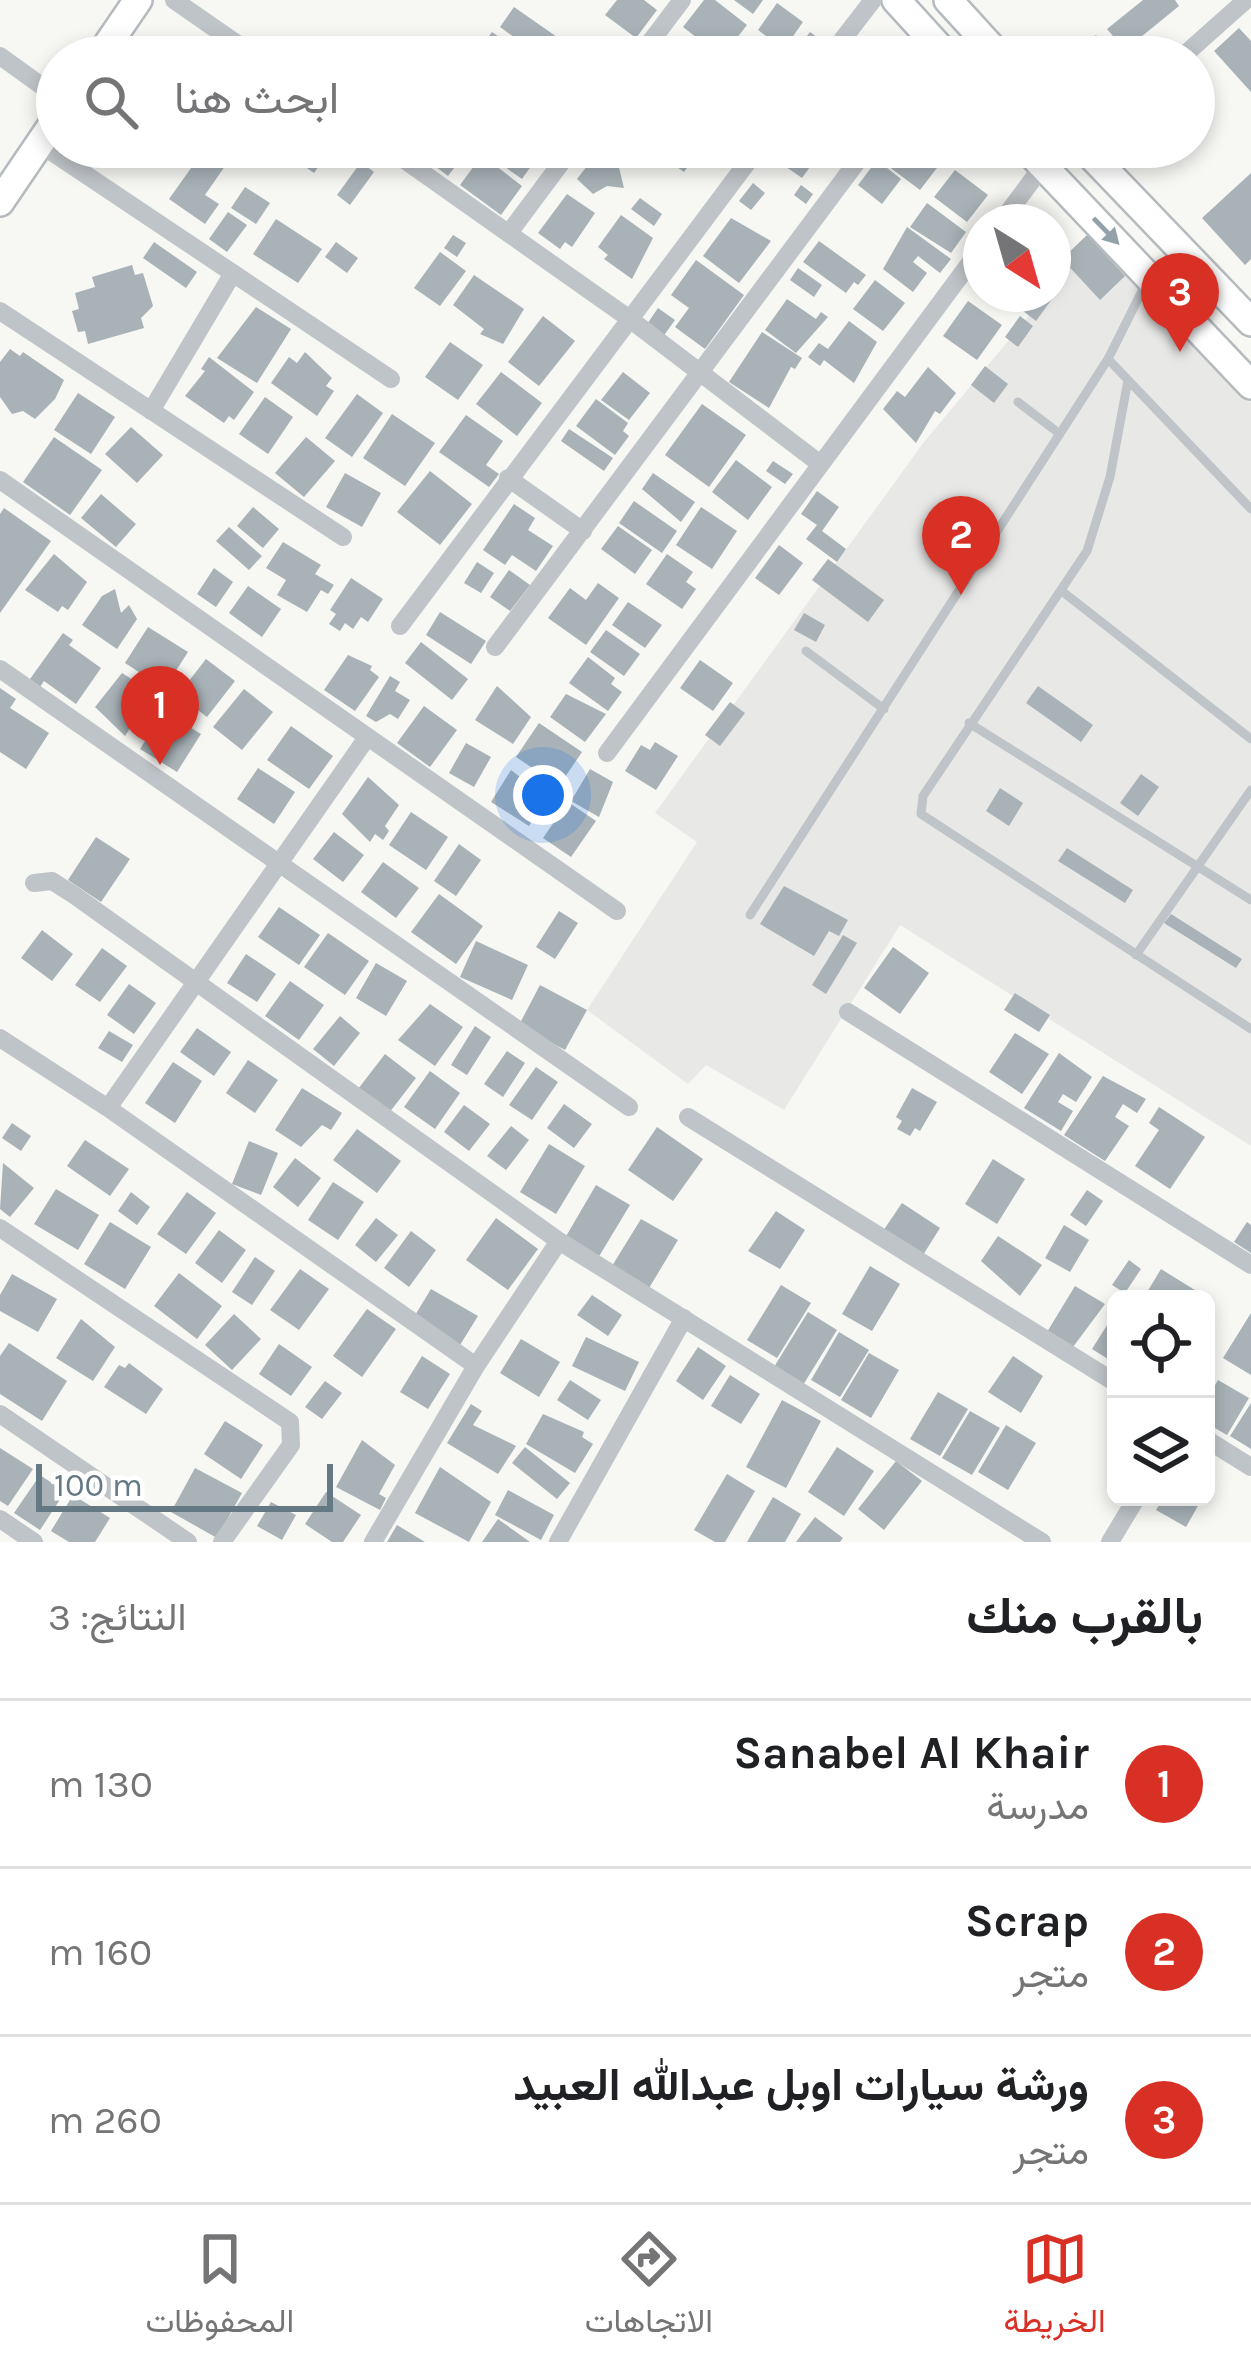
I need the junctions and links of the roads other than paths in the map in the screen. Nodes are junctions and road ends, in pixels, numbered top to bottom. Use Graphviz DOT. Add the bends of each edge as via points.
graph roads {
  1 [pos="138,0"];
  2 [pos="174,0"];
  3 [pos="682,0"];
  4 [pos="873,0"];
  5 [pos="896,0"];
  6 [pos="948,0"];
  7 [pos="1246,0"];
  8 [pos="113,36"];
  9 [pos="226,36"];
  10 [pos="655,36"];
  11 [pos="845,36"];
  12 [pos="926,36"];
  13 [pos="981,36"];
  14 [pos="1206,36"];
  15 [pos="0,56"];
  16 [pos="36,82"];
  17 [pos="36,150"];
  18 [pos="76,168"];
  19 [pos="416,168"];
  20 [pos="557,168"];
  21 [pos="743,168"];
  22 [pos="853,168"];
  23 [pos="1028,168"];
  24 [pos="1045,168"];
  25 [pos="1103,168"];
  26 [pos="0,202"];
  27 [pos="1010,204"];
  28 [pos="509,233"];
  29 [pos="233,272"];
  30 [pos="963,272"];
  31 [pos="1150,276"];
  32 [pos="0,311"];
  33 [pos="626,317"];
  34 [pos="1251,322"];
  35 [pos="1108,359"];
  36 [pos="702,373"];
  37 [pos="392,379"];
  38 [pos="1129,380"];
  39 [pos="1251,385"];
  40 [pos="1018,402"];
  41 [pos="151,411"];
  42 [pos="1060,434"];
  43 [pos="819,463"];
  44 [pos="508,478"];
  45 [pos="0,480"];
  46 [pos="1251,508"];
  47 [pos="583,531"];
  48 [pos="343,537"];
  49 [pos="1063,592"];
  50 [pos="400,626"];
  51 [pos="495,647"];
  52 [pos="806,651"];
  53 [pos="0,668"];
  54 [pos="884,709"];
  55 [pos="969,723"];
  56 [pos="366,739"];
  57 [pos="1251,739"];
  58 [pos="607,753"];
  59 [pos="1251,790"];
  60 [pos="279,864"];
  61 [pos="1199,864"];
  62 [pos="34,883"];
  63 [pos="1251,900"];
  64 [pos="617,911"];
  65 [pos="749,915"];
  66 [pos="1136,955"];
  67 [pos="196,982"];
  68 [pos="848,1012"];
  69 [pos="1251,1029"];
  70 [pos="0,1038"];
  71 [pos="628,1107"];
  72 [pos="108,1108"];
  73 [pos="688,1117"];
  74 [pos="0,1228"];
  75 [pos="560,1241"];
  76 [pos="1251,1265"];
  77 [pos="684,1318"];
  78 [pos="476,1366"];
  79 [pos="1107,1377"];
  80 [pos="0,1414"];
  81 [pos="1215,1445"];
  82 [pos="1251,1467"];
  83 [pos="1132,1506"];
  84 [pos="0,1519"];
  85 [pos="34,1542"];
  86 [pos="188,1542"];
  87 [pos="222,1542"];
  88 [pos="373,1542"];
  89 [pos="558,1542"];
  90 [pos="1042,1542"];
  91 [pos="1110,1542"];
  1 -- 8 [label="street"];
  2 -- 9 [label="street"];
  3 -- 10 [label="street"];
  4 -- 11 [label="street"];
  5 -- 12 [label="street"];
  6 -- 13 [label="street"];
  7 -- 14 [label="street"];
  15 -- 16 [label="street"];
  17 -- 26 [label="street"];
  18 -- 29 [label="street"];
  19 -- 28 [label="street"];
  20 -- 28 [label="street"];
  21 -- 33 [label="street"];
  22 -- 36 [label="street"];
  23 -- 27 [label="street"];
  24 -- 31 [label="street, one-way"];
  25 -- 34 [label="street"];
  28 -- 33 [label="street"];
  29 -- 37 [label="street"];
  29 -- 41 [label="street"];
  30 -- 43 [label="street"];
  31 -- 35 [label="lane"];
  31 -- 39 [label="street"];
  32 -- 41 [label="street"];
  33 -- 36 [label="street"];
  33 -- 44 [label="street"];
  35 -- 38 [label="lane"];
  35 -- 42 [label="lane"];
  36 -- 43 [label="street"];
  36 -- 47 [label="street"];
  38 -- 46 [label="lane"];
  38 -- 49 [label="lane" via="1096,529"];
  40 -- 42 [label="lane"];
  41 -- 48 [label="street"];
  42 -- 54 [label="lane"];
  43 -- 58 [label="street"];
  44 -- 47 [label="street"];
  44 -- 50 [label="street"];
  45 -- 56 [label="street"];
  47 -- 51 [label="street"];
  49 -- 55 [label="lane"];
  49 -- 57 [label="lane"];
  52 -- 54 [label="lane"];
  53 -- 60 [label="street"];
  54 -- 65 [label="lane"];
  55 -- 61 [label="lane"];
  55 -- 66 [label="lane" via="923,796 926,822"];
  56 -- 60 [label="street"];
  56 -- 64 [label="street"];
  59 -- 61 [label="lane"];
  60 -- 67 [label="street"];
  60 -- 71 [label="street"];
  61 -- 63 [label="lane"];
  61 -- 66 [label="lane"];
  62 -- 67 [label="street" via="52,881"];
  66 -- 69 [label="lane"];
  67 -- 72 [label="street"];
  67 -- 75 [label="street"];
  68 -- 76 [label="street"];
  70 -- 72 [label="street"];
  72 -- 78 [label="street"];
  73 -- 79 [label="street"];
  74 -- 87 [label="street" via="290,1422 292,1445"];
  75 -- 77 [label="street"];
  75 -- 78 [label="street"];
  77 -- 89 [label="street"];
  77 -- 90 [label="street"];
  78 -- 88 [label="street"];
  80 -- 86 [label="street"];
  81 -- 82 [label="street"];
  83 -- 91 [label="street"];
  84 -- 85 [label="street"];
}
